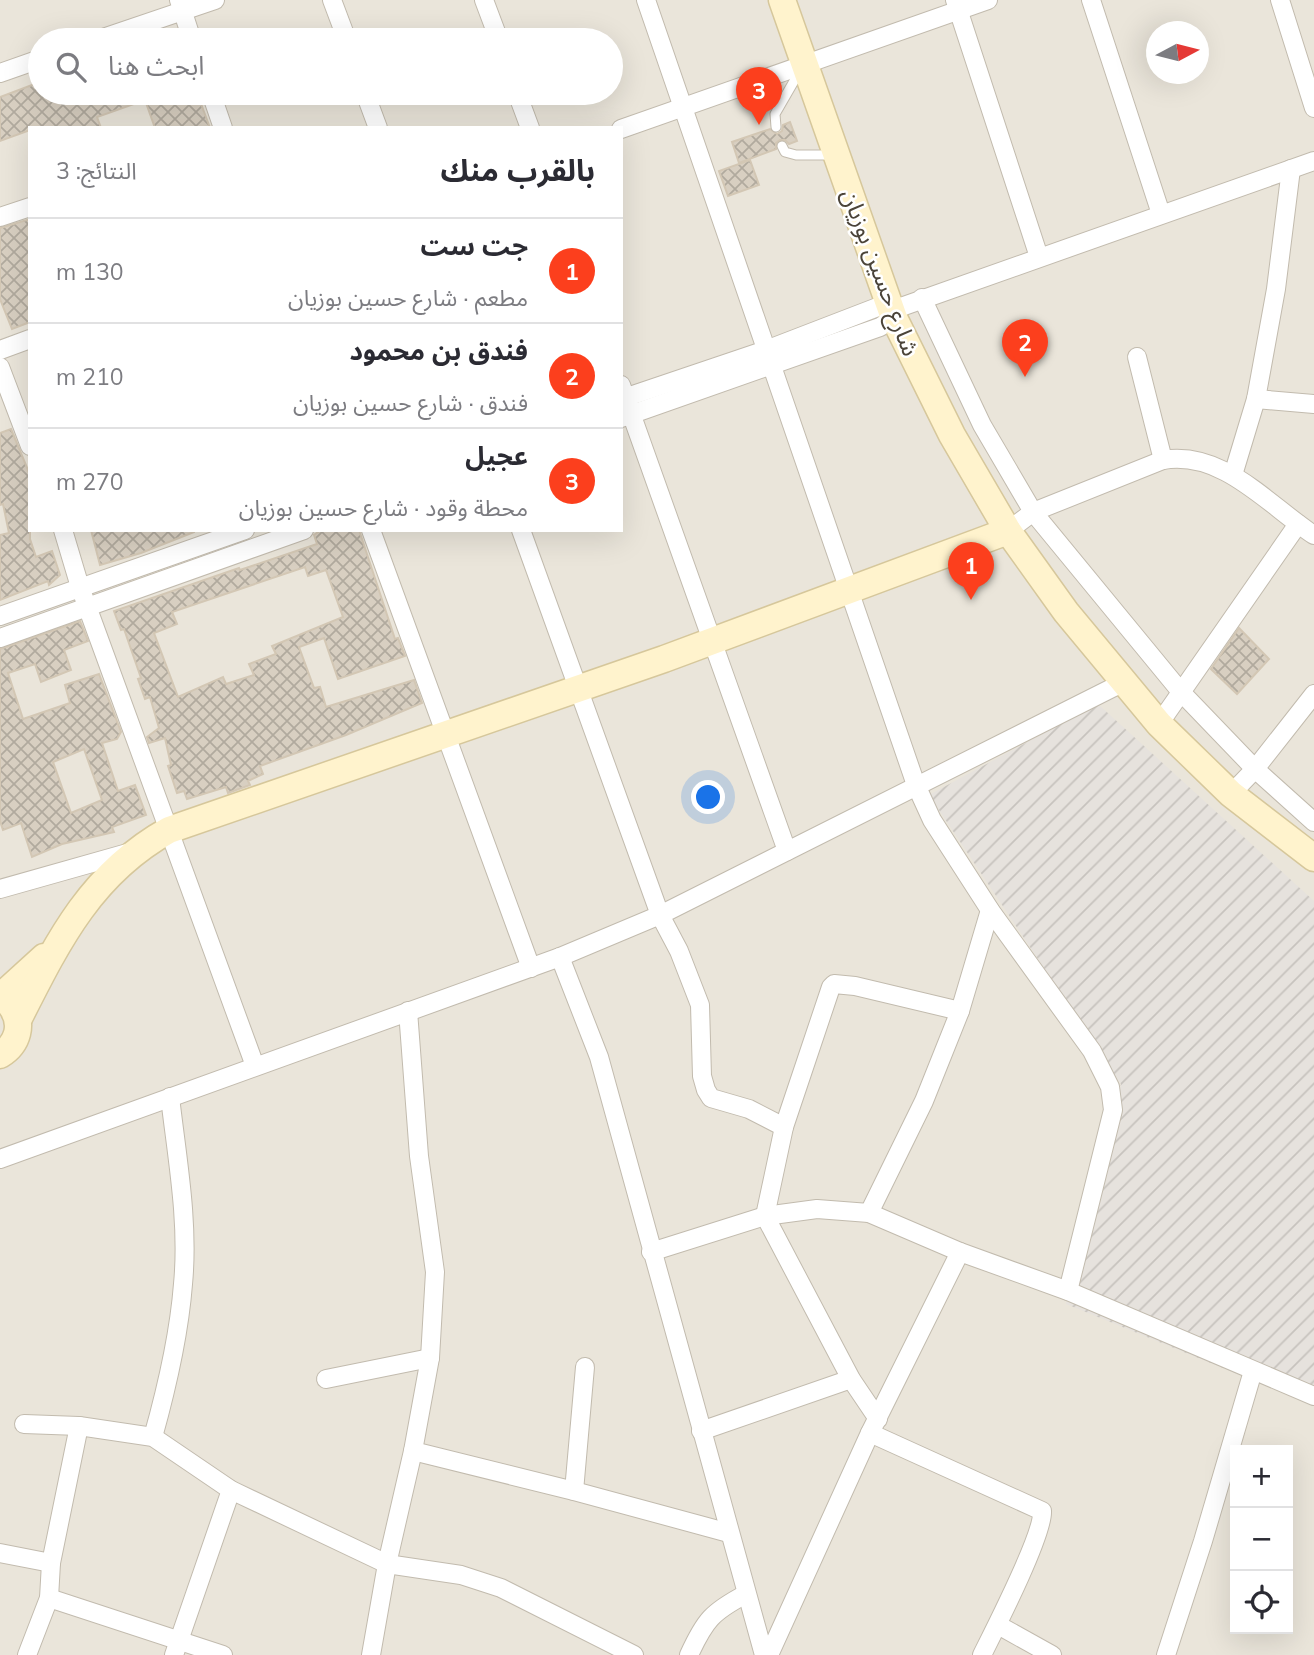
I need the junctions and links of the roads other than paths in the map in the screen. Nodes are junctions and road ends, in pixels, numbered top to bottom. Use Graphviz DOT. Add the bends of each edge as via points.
graph roads {
  1 [pos="215,0"];
  2 [pos="332,0"];
  3 [pos="484,0"];
  4 [pos="646,0"];
  5 [pos="782,0"];
  6 [pos="988,0"];
  7 [pos="1091,0"];
  8 [pos="1280,0"];
  9 [pos="957,5"];
  10 [pos="180,6"];
  11 [pos="126,28"];
  12 [pos="188,28"];
  13 [pos="342,28"];
  14 [pos="494,28"];
  15 [pos="28,63"];
  16 [pos="804,64"];
  17 [pos="0,73"];
  18 [pos="215,105"];
  19 [pos="369,105"];
  20 [pos="521,105"];
  21 [pos="683,108"];
  22 [pos="1314,108"];
  23 [pos="222,126"];
  24 [pos="377,126"];
  25 [pos="529,126"];
  26 [pos="776,127"];
  27 [pos="623,128"];
  28 [pos="782,146"];
  29 [pos="836,155"];
  30 [pos="1314,161"];
  31 [pos="1291,169"];
  32 [pos="28,208"];
  33 [pos="1161,214"];
  34 [pos="0,217"];
  35 [pos="1040,257"];
  36 [pos="922,299"];
  37 [pos="894,309"];
  38 [pos="28,340"];
  39 [pos="0,349"];
  40 [pos="1137,357"];
  41 [pos="769,358"];
  42 [pos="0,367"];
  43 [pos="623,394"];
  44 [pos="1256,399"];
  45 [pos="1314,404"];
  46 [pos="626,416"];
  47 [pos="28,437"];
  48 [pos="1163,460"];
  49 [pos="1233,475"];
  50 [pos="1033,512"];
  51 [pos="1298,524"];
  52 [pos="1008,531"];
  53 [pos="63,532"];
  54 [pos="238,532"];
  55 [pos="298,532"];
  56 [pos="371,532"];
  57 [pos="522,532"];
  58 [pos="1314,535"];
  59 [pos="80,587"];
  60 [pos="849,592"];
  61 [pos="88,606"];
  62 [pos="0,616"];
  63 [pos="0,638"];
  64 [pos="712,640"];
  65 [pos="1124,682"];
  66 [pos="577,688"];
  67 [pos="1181,692"];
  68 [pos="1314,694"];
  69 [pos="1159,724"];
  70 [pos="445,734"];
  71 [pos="1255,768"];
  72 [pos="916,785"];
  73 [pos="1231,794"];
  74 [pos="1314,822"];
  75 [pos="169,830"];
  76 [pos="135,851"];
  77 [pos="788,851"];
  78 [pos="1314,858"];
  79 [pos="0,889"];
  80 [pos="989,910"];
  81 [pos="660,915"];
  82 [pos="55,946"];
  83 [pos="560,957"];
  84 [pos="531,968"];
  85 [pos="0,997"];
  86 [pos="960,1011"];
  87 [pos="408,1012"];
  88 [pos="18,1020"];
  89 [pos="1,1056"];
  90 [pos="255,1066"];
  91 [pos="170,1097"];
  92 [pos="784,1128"];
  93 [pos="0,1159"];
  94 [pos="869,1213"];
  95 [pos="765,1216"];
  96 [pos="651,1252"];
  97 [pos="960,1252"];
  98 [pos="1068,1291"];
  99 [pos="430,1358"];
  100 [pos="585,1367"];
  101 [pos="1253,1371"];
  102 [pos="851,1378"];
  103 [pos="326,1379"];
  104 [pos="1314,1396"];
  105 [pos="24,1424"];
  106 [pos="79,1426"];
  107 [pos="874,1426"];
  108 [pos="701,1431"];
  109 [pos="153,1437"];
  110 [pos="413,1451"];
  111 [pos="231,1490"];
  112 [pos="574,1490"];
  113 [pos="729,1533"];
  114 [pos="0,1553"];
  115 [pos="51,1563"];
  116 [pos="387,1564"];
  117 [pos="746,1594"];
  118 [pos="49,1598"];
  119 [pos="998,1625"];
  120 [pos="177,1647"];
  121 [pos="374,1654"];
  122 [pos="27,1655"];
  123 [pos="223,1655"];
  124 [pos="634,1655"];
  125 [pos="689,1655"];
  126 [pos="766,1655"];
  127 [pos="982,1655"];
  128 [pos="1052,1655"];
  129 [pos="1166,1655"];
  1 -- 10 [label="street"];
  2 -- 13 [label="street"];
  3 -- 14 [label="street"];
  4 -- 21 [label="street"];
  5 -- 16 [label="main road, شارع حسين بوزيان"];
  6 -- 9 [label="street"];
  7 -- 33 [label="street"];
  8 -- 22 [label="street"];
  9 -- 16 [label="street"];
  9 -- 35 [label="street"];
  10 -- 11 [label="street"];
  10 -- 12 [label="street"];
  15 -- 17 [label="street"];
  16 -- 21 [label="street"];
  16 -- 26 [label="lane" via="775,114"];
  16 -- 29 [label="main road, شارع حسين بوزيان"];
  18 -- 23 [label="street"];
  19 -- 24 [label="street"];
  20 -- 25 [label="street"];
  21 -- 27 [label="street"];
  21 -- 41 [label="street"];
  28 -- 29 [label="lane" via="796,155"];
  29 -- 37 [label="main road, شارع حسين بوزيان"];
  30 -- 31 [label="street"];
  31 -- 33 [label="street"];
  31 -- 44 [label="street"];
  32 -- 34 [label="street"];
  33 -- 35 [label="street"];
  35 -- 36 [label="street"];
  36 -- 37 [label="street"];
  36 -- 50 [label="street" via="982,425"];
  37 -- 41 [label="street" via="880,327"];
  37 -- 52 [label="main road, شارع حسين بوزيان" via="952,435"];
  38 -- 39 [label="street"];
  40 -- 48 [label="street"];
  41 -- 43 [label="street"];
  41 -- 46 [label="street"];
  41 -- 60 [label="street"];
  42 -- 47 [label="street"];
  43 -- 46 [label="street"];
  44 -- 45 [label="street"];
  44 -- 49 [label="street"];
  46 -- 64 [label="street"];
  48 -- 49 [label="street" via="1185,458"];
  48 -- 50 [label="street"];
  49 -- 51 [label="street"];
  50 -- 52 [label="street"];
  50 -- 67 [label="street"];
  51 -- 58 [label="street"];
  51 -- 67 [label="street"];
  52 -- 60 [label="main road"];
  52 -- 65 [label="main road, شارع حسين بوزيان"];
  53 -- 59 [label="street"];
  54 -- 59 [label="street"];
  55 -- 61 [label="street"];
  56 -- 70 [label="street"];
  57 -- 66 [label="street"];
  59 -- 61 [label="street"];
  59 -- 62 [label="street"];
  60 -- 64 [label="main road"];
  60 -- 72 [label="street"];
  61 -- 63 [label="street"];
  61 -- 75 [label="street"];
  64 -- 66 [label="main road"];
  64 -- 77 [label="street"];
  65 -- 69 [label="main road, شارع حسين بوزيان"];
  65 -- 72 [label="street"];
  66 -- 70 [label="main road"];
  66 -- 81 [label="street"];
  67 -- 69 [label="street"];
  67 -- 71 [label="street"];
  68 -- 71 [label="street"];
  69 -- 73 [label="main road, شارع حسين بوزيان"];
  70 -- 75 [label="main road"];
  70 -- 84 [label="street"];
  71 -- 73 [label="street"];
  71 -- 74 [label="street"];
  72 -- 77 [label="street"];
  72 -- 80 [label="street" via="932,820"];
  73 -- 78 [label="main road, شارع حسين بوزيان"];
  75 -- 76 [label="main road"];
  75 -- 90 [label="street"];
  76 -- 79 [label="street"];
  76 -- 82 [label="main road" via="113,870"];
  77 -- 81 [label="street"];
  80 -- 86 [label="street"];
  80 -- 98 [label="street" via="1092,1051 1110,1087 1113,1110"];
  81 -- 83 [label="street"];
  81 -- 92 [label="street" via="700,1005 706,1090 711,1098 749,1109"];
  82 -- 85 [label="main road"];
  82 -- 88 [label="main road"];
  83 -- 84 [label="street"];
  83 -- 96 [label="street" via="599,1057"];
  84 -- 87 [label="street"];
  85 -- 88 [label="main road"];
  86 -- 92 [label="street" via="834,984"];
  86 -- 94 [label="street" via="924,1101"];
  87 -- 90 [label="street"];
  87 -- 99 [label="street" via="419,1156 435,1272"];
  88 -- 89 [label="main road" via="15,1040"];
  90 -- 91 [label="street"];
  91 -- 93 [label="street"];
  91 -- 109 [label="street" via="183,1219 183,1283 166,1390"];
  92 -- 95 [label="street"];
  94 -- 95 [label="street" via="817,1209"];
  94 -- 97 [label="street"];
  95 -- 96 [label="street"];
  95 -- 102 [label="street"];
  96 -- 108 [label="street"];
  97 -- 98 [label="street"];
  97 -- 107 [label="street"];
  98 -- 101 [label="street"];
  99 -- 103 [label="street"];
  99 -- 110 [label="street"];
  100 -- 112 [label="street"];
  101 -- 104 [label="street"];
  101 -- 129 [label="street"];
  102 -- 107 [label="street"];
  102 -- 108 [label="street"];
  105 -- 106 [label="street"];
  106 -- 109 [label="street"];
  106 -- 115 [label="street"];
  107 -- 119 [label="street" via="1042,1511"];
  107 -- 126 [label="street"];
  108 -- 113 [label="street"];
  109 -- 111 [label="street"];
  110 -- 112 [label="street"];
  110 -- 116 [label="street"];
  111 -- 116 [label="street"];
  111 -- 120 [label="street"];
  112 -- 113 [label="street"];
  113 -- 117 [label="street"];
  114 -- 115 [label="street"];
  115 -- 118 [label="street"];
  116 -- 121 [label="street"];
  116 -- 124 [label="street" via="461,1575 502,1588"];
  117 -- 125 [label="street" via="711,1615"];
  117 -- 126 [label="street"];
  118 -- 120 [label="street"];
  118 -- 122 [label="street"];
  119 -- 127 [label="street"];
  119 -- 128 [label="street"];
  120 -- 123 [label="street"];
}
